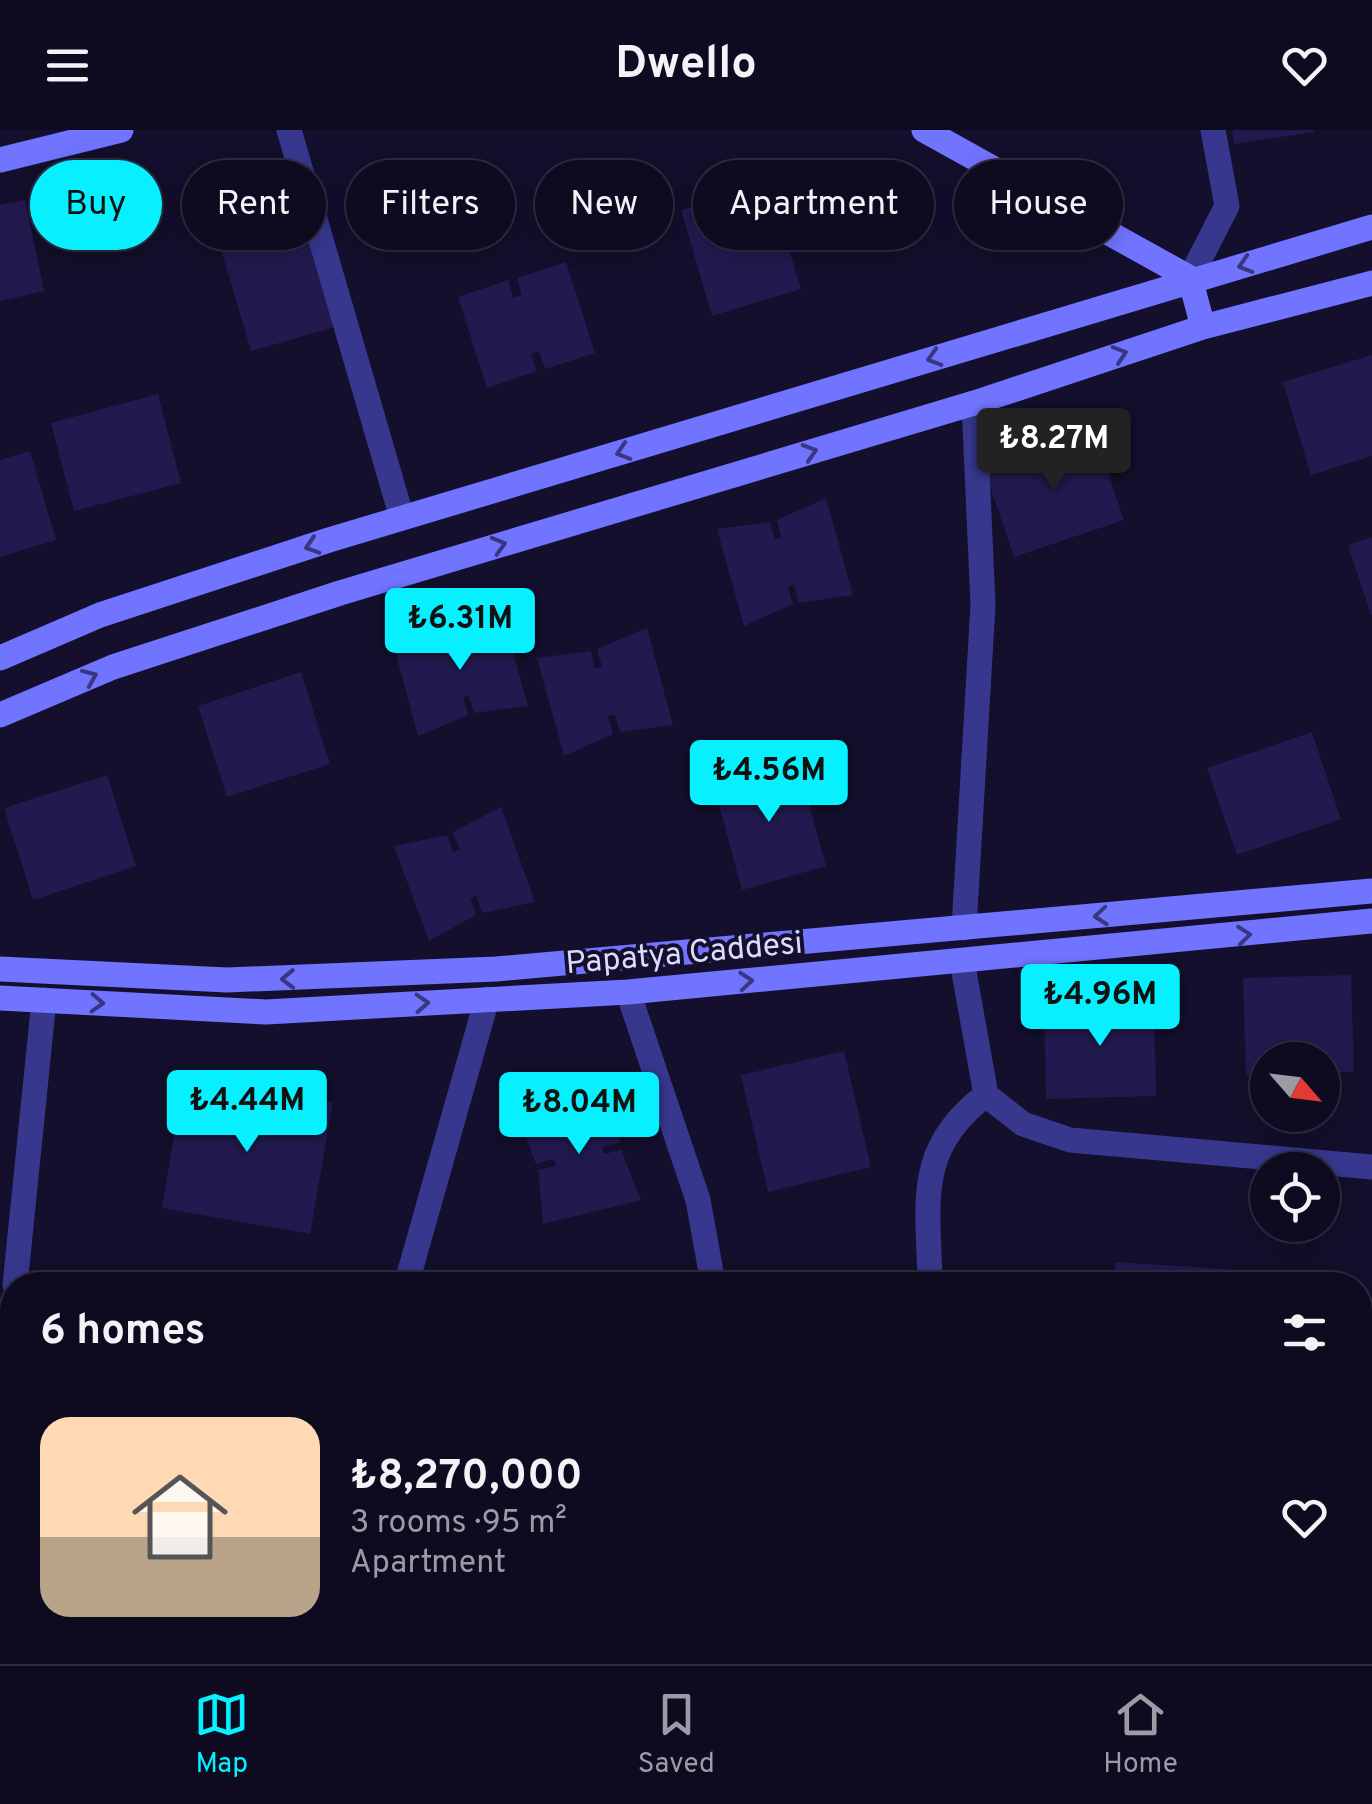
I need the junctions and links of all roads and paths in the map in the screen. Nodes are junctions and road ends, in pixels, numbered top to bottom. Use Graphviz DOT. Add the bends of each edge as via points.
graph roads {
  1 [pos="119,130"];
  2 [pos="289,130"];
  3 [pos="924,130"];
  4 [pos="1213,130"];
  5 [pos="960,138"];
  6 [pos="0,160"];
  7 [pos="1372,227"];
  8 [pos="1190,279"];
  9 [pos="1372,283"];
  10 [pos="1202,327"];
  11 [pos="974,403"];
  12 [pos="402,518"];
  13 [pos="0,658"];
  14 [pos="0,716"];
  15 [pos="1372,891"];
  16 [pos="1372,921"];
  17 [pos="964,928"];
  18 [pos="620,959"];
  19 [pos="962,961"];
  20 [pos="0,970"];
  21 [pos="628,992"];
  22 [pos="0,998"];
  23 [pos="487,999"];
  24 [pos="44,1000"];
  25 [pos="986,1096"];
  26 [pos="1372,1166"];
  27 [pos="16,1272"];
  28 [pos="410,1272"];
  29 [pos="711,1272"];
  30 [pos="929,1272"];
  1 -- 6 [label="street"];
  2 -- 12 [label="street"];
  3 -- 5 [label="street"];
  4 -- 8 [label="street" via="1227,206"];
  5 -- 8 [label="street"];
  7 -- 8 [label="street, one-way"];
  8 -- 10 [label="street"];
  8 -- 12 [label="street, one-way"];
  9 -- 10 [label="street"];
  11 -- 10 [label="street, one-way"];
  14 -- 11 [label="street, one-way" via="113,667 264,618"];
  11 -- 17 [label="street" via="983,605"];
  12 -- 13 [label="street, one-way" via="100,615"];
  15 -- 17 [label="street, Papatya Caddesi, one-way"];
  19 -- 16 [label="street, Papatya Caddesi, one-way"];
  17 -- 18 [label="street, Papatya Caddesi"];
  17 -- 19 [label="street"];
  18 -- 20 [label="street, Papatya Caddesi, one-way" via="332,979"];
  18 -- 21 [label="street"];
  21 -- 19 [label="street, Papatya Caddesi, one-way"];
  19 -- 25 [label="street"];
  21 -- 23 [label="street, Papatya Caddesi"];
  21 -- 29 [label="street" via="698,1200"];
  22 -- 24 [label="street, Papatya Caddesi"];
  24 -- 23 [label="street, Papatya Caddesi, one-way" via="266,1012"];
  23 -- 28 [label="street"];
  24 -- 27 [label="street"];
  25 -- 26 [label="street" via="1023,1124 1070,1140"];
  25 -- 30 [label="street" via="955,1123 934,1159 926,1196"];
}
